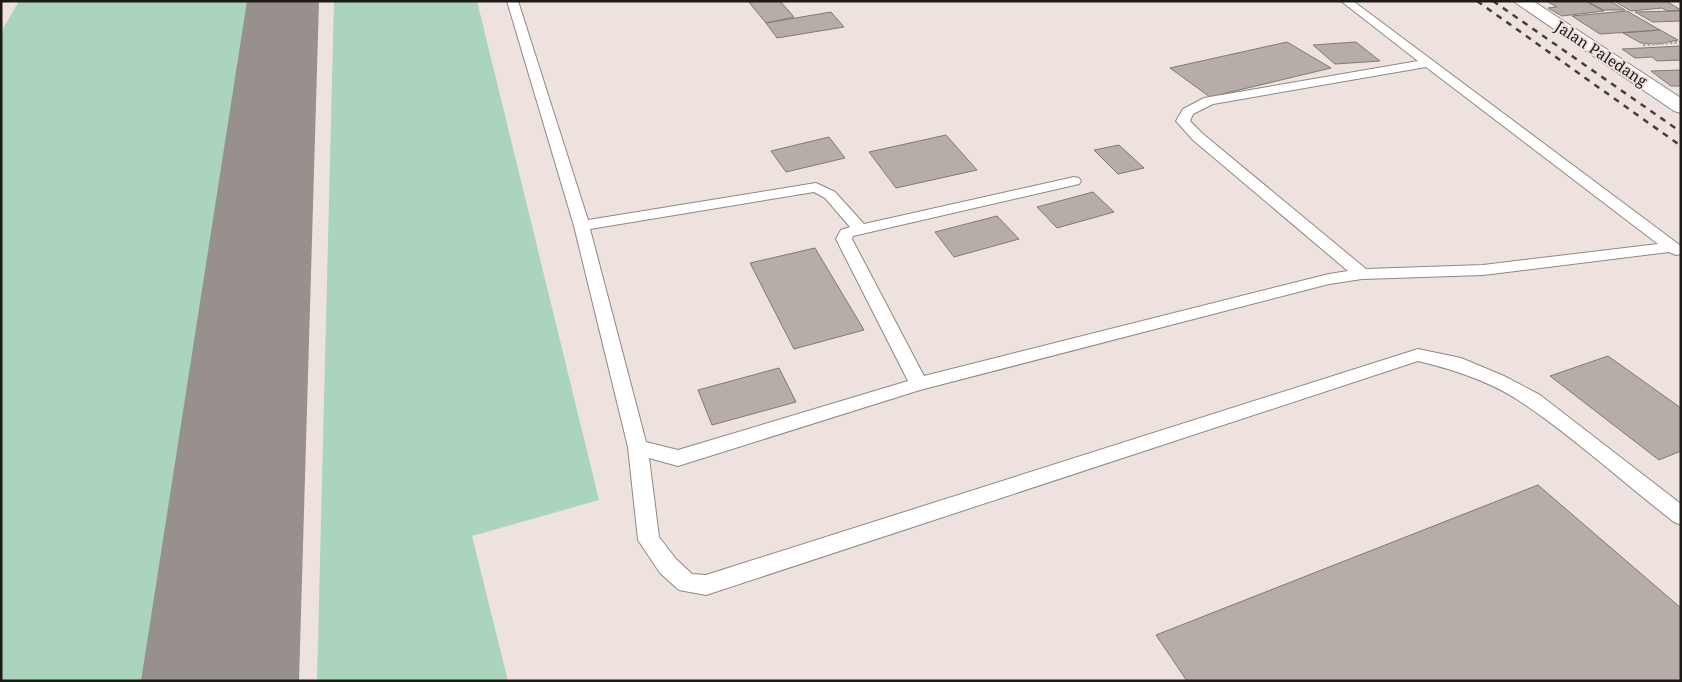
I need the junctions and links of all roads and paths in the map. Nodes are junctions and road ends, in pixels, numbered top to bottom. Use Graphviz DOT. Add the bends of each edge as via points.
graph roads {
  1 [pos="512,1"];
  2 [pos="1346,1"];
  3 [pos="1521,1"];
  4 [pos="1427,63"];
  5 [pos="1681,107"];
  6 [pos="1074,182"];
  7 [pos="582,226"];
  8 [pos="860,229"];
  9 [pos="1677,250"];
  10 [pos="1362,274"];
  11 [pos="919,384"];
  12 [pos="638,447"];
  13 [pos="1681,516"];
  1 -- 7 [label="lane"];
  2 -- 4 [label="lane"];
  3 -- 5 [label="street, Jalan Paledang"];
  4 -- 9 [label="lane"];
  4 -- 10 [label="lane" via="1209,101 1188,112 1183,121"];
  6 -- 8 [label="lane"];
  7 -- 8 [label="lane" via="816,187 830,195"];
  7 -- 12 [label="lane"];
  8 -- 11 [label="lane" via="846,233 844,239"];
  9 -- 10 [label="lane" via="1483,270"];
  10 -- 11 [label="lane" via="1329,279"];
  11 -- 12 [label="lane" via="678,458"];
  12 -- 13 [label="lane" via="649,540 668,566 687,583 706,585 1418,355 1455,363 1533,400"];
}
